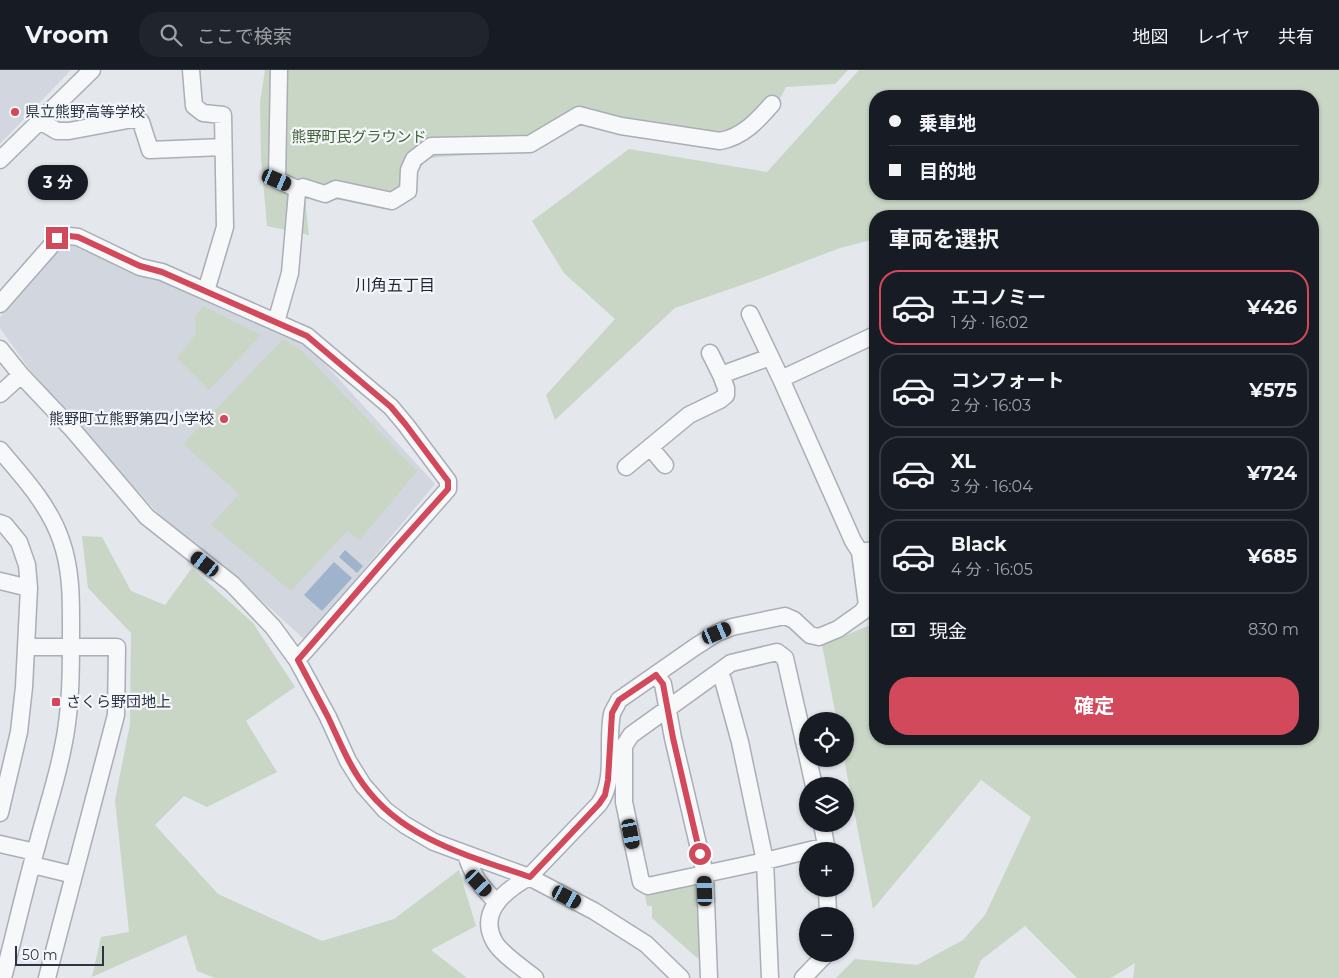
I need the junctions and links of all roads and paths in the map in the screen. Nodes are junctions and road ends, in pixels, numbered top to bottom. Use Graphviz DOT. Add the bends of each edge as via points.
graph roads {
  1 [pos="92,70"];
  2 [pos="191,70"];
  3 [pos="279,70"];
  4 [pos="772,104"];
  5 [pos="40,121"];
  6 [pos="224,147"];
  7 [pos="0,160"];
  8 [pos="300,190"];
  9 [pos="206,291"];
  10 [pos="0,304"];
  11 [pos="750,314"];
  12 [pos="276,322"];
  13 [pos="869,338"];
  14 [pos="0,348"];
  15 [pos="710,353"];
  16 [pos="770,357"];
  17 [pos="21,375"];
  18 [pos="721,375"];
  19 [pos="781,379"];
  20 [pos="0,394"];
  21 [pos="650,447"];
  22 [pos="0,450"];
  23 [pos="665,466"];
  24 [pos="626,467"];
  25 [pos="0,523"];
  26 [pos="867,551"];
  27 [pos="0,581"];
  28 [pos="29,588"];
  29 [pos="71,646"];
  30 [pos="26,647"];
  31 [pos="298,660"];
  32 [pos="717,673"];
  33 [pos="656,675"];
  34 [pos="668,708"];
  35 [pos="799,719"];
  36 [pos="6,763"];
  37 [pos="0,813"];
  38 [pos="0,844"];
  39 [pos="466,854"];
  40 [pos="799,854"];
  41 [pos="38,859"];
  42 [pos="765,861"];
  43 [pos="705,874"];
  44 [pos="74,875"];
  45 [pos="530,877"];
  46 [pos="497,903"];
  47 [pos="818,962"];
  48 [pos="3,978"];
  49 [pos="47,978"];
  50 [pos="535,978"];
  51 [pos="681,978"];
  52 [pos="709,978"];
  53 [pos="770,978"];
  54 [pos="803,978"];
  1 -- 5 [label="street"];
  2 -- 6 [label="street" via="194,106 203,113 223,115"];
  3 -- 8 [label="street" via="277,180"];
  4 -- 8 [label="street" via="755,123 730,139 720,141 621,126 579,115 530,144 431,146 414,159 409,170 408,191 392,201 336,189 325,194 303,187"];
  5 -- 6 [label="street" via="56,131 69,131 133,119 141,122 150,150"];
  5 -- 7 [label="street"];
  6 -- 9 [label="street" via="224,227"];
  8 -- 12 [label="street" via="297,192 290,273"];
  9 -- 10 [label="street" via="69,236 57,238"];
  9 -- 12 [label="street"];
  11 -- 16 [label="street"];
  12 -- 31 [label="street" via="307,336 391,407 448,481 448,489"];
  13 -- 19 [label="street"];
  14 -- 17 [label="street"];
  15 -- 18 [label="street"];
  16 -- 18 [label="street"];
  16 -- 19 [label="street"];
  17 -- 20 [label="street"];
  17 -- 31 [label="street" via="147,517 232,584 274,627"];
  18 -- 21 [label="street" via="726,395 689,415"];
  19 -- 26 [label="street" via="853,541"];
  21 -- 23 [label="street"];
  21 -- 24 [label="street"];
  22 -- 29 [label="street" via="33,489 61,538 72,591"];
  25 -- 28 [label="street" via="19,542 27,564"];
  26 -- 33 [label="street" via="867,605 838,629 819,637 810,635 786,616 732,626"];
  27 -- 28 [label="street"];
  28 -- 30 [label="street"];
  29 -- 30 [label="street"];
  29 -- 41 [label="street" via="69,708 63,747"];
  29 -- 44 [label="street" via="117,646 116,714"];
  30 -- 36 [label="street" via="19,732"];
  31 -- 39 [label="street" via="363,785 385,810 405,825 434,842"];
  32 -- 34 [label="street"];
  32 -- 35 [label="street" via="731,663 777,652 785,658"];
  32 -- 42 [label="street" via="723,680 740,742"];
  33 -- 34 [label="street" via="663,684"];
  33 -- 45 [label="street" via="619,700 612,713 605,795"];
  34 -- 43 [label="street"];
  34 -- 43 [label="street" via="631,735 624,746 624,802 641,882 648,886"];
  36 -- 37 [label="street"];
  38 -- 41 [label="street"];
  39 -- 45 [label="street"];
  39 -- 46 [label="street" via="479,883"];
  40 -- 42 [label="street"];
  41 -- 44 [label="street"];
  41 -- 48 [label="street"];
  42 -- 43 [label="street"];
  42 -- 53 [label="street"];
  43 -- 52 [label="street"];
  44 -- 49 [label="street"];
  45 -- 46 [label="street"];
  45 -- 51 [label="street" via="594,911 646,944"];
  46 -- 50 [label="street" via="490,913 494,942"];
  47 -- 54 [label="street"];
}
